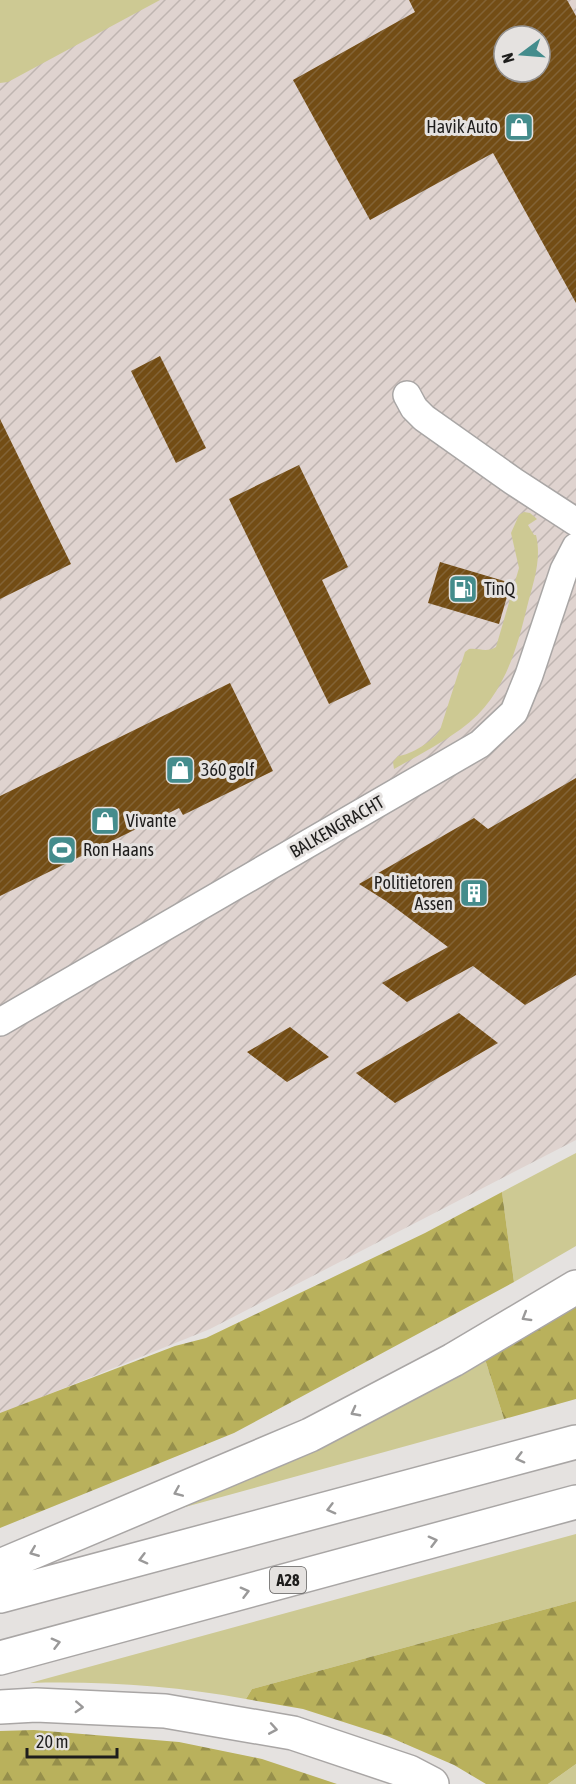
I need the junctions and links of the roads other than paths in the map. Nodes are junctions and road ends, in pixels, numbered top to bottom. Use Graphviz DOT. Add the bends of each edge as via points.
graph roads {
  1 [pos="407,395"];
  2 [pos="576,522"];
  3 [pos="576,547"];
  4 [pos="0,1022"];
  5 [pos="576,1287"];
  6 [pos="576,1442"];
  7 [pos="576,1503"];
  8 [pos="0,1566"];
  9 [pos="0,1596"];
  10 [pos="0,1658"];
  11 [pos="0,1707"];
  12 [pos="432,1784"];
  1 -- 2 [label="street" via="424,418"];
  3 -- 4 [label="street, BALKENGRACHT" via="564,570 514,712 480,744"];
  5 -- 8 [label="highway, one-way" via="453,1360 310,1435"];
  6 -- 9 [label="highway, one-way"];
  10 -- 7 [label="highway, A28, one-way"];
  11 -- 12 [label="highway, one-way" via="165,1711 293,1733 409,1772"];
}
